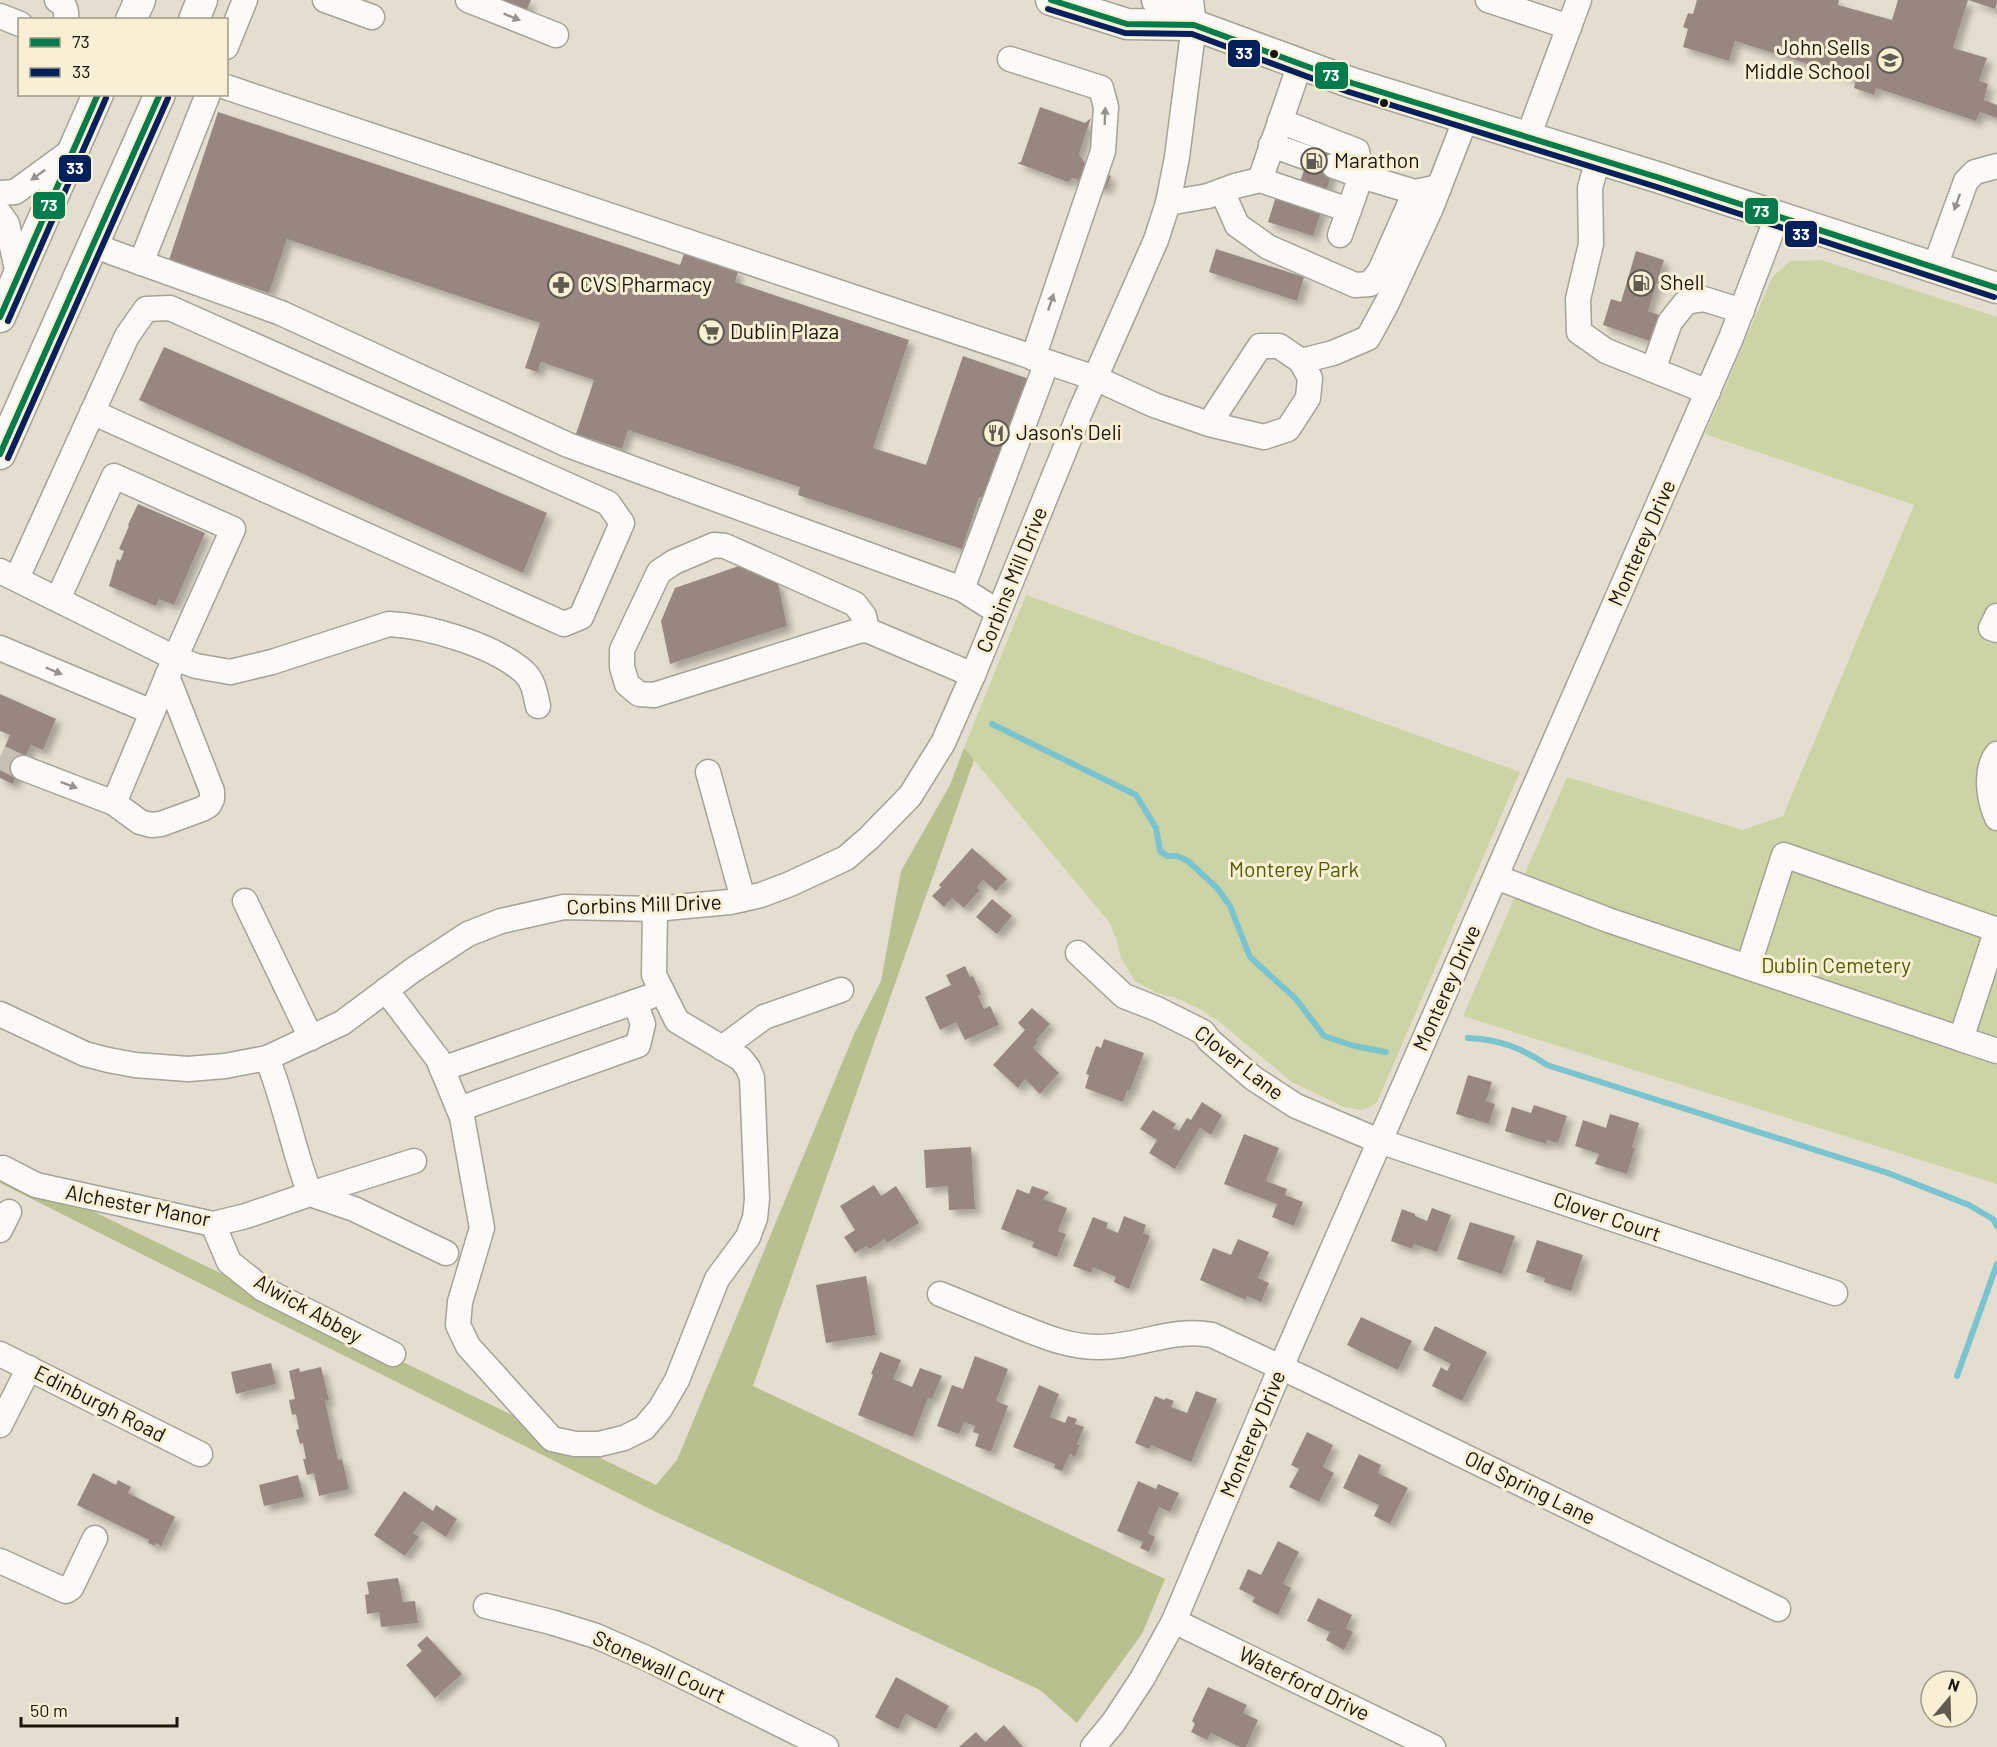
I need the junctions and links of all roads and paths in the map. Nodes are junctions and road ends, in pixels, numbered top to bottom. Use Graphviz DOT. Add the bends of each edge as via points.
graph roads {
  1 [pos="57,0"];
  2 [pos="140,0"];
  3 [pos="202,0"];
  4 [pos="245,0"];
  5 [pos="325,0"];
  6 [pos="468,0"];
  7 [pos="1052,0"];
  8 [pos="1157,0"];
  9 [pos="1488,0"];
  10 [pos="1579,0"];
  11 [pos="1193,13"];
  12 [pos="0,16"];
  13 [pos="372,17"];
  14 [pos="66,18"];
  15 [pos="132,18"];
  16 [pos="195,18"];
  17 [pos="18,23"];
  18 [pos="1569,27"];
  19 [pos="556,35"];
  20 [pos="228,42"];
  21 [pos="1011,59"];
  22 [pos="1300,64"];
  23 [pos="228,88"];
  24 [pos="97,96"];
  25 [pos="159,96"];
  26 [pos="207,96"];
  27 [pos="1466,118"];
  28 [pos="1280,121"];
  29 [pos="1528,137"];
  30 [pos="1271,145"];
  31 [pos="74,149"];
  32 [pos="1308,158"];
  33 [pos="1598,159"];
  34 [pos="1334,166"];
  35 [pos="1997,166"];
  36 [pos="1361,176"];
  37 [pos="1260,180"];
  38 [pos="1439,188"];
  39 [pos="1222,191"];
  40 [pos="1415,192"];
  41 [pos="0,194"];
  42 [pos="1168,203"];
  43 [pos="1349,210"];
  44 [pos="0,214"];
  45 [pos="1777,217"];
  46 [pos="1340,236"];
  47 [pos="94,244"];
  48 [pos="141,263"];
  49 [pos="1934,269"];
  50 [pos="18,274"];
  51 [pos="1997,288"];
  52 [pos="1742,311"];
  53 [pos="1,320"];
  54 [pos="1040,360"];
  55 [pos="1301,361"];
  56 [pos="1653,370"];
  57 [pos="1095,378"];
  58 [pos="1708,392"];
  59 [pos="92,412"];
  60 [pos="1209,424"];
  61 [pos="0,454"];
  62 [pos="8,574"];
  63 [pos="962,590"];
  64 [pos="58,599"];
  65 [pos="998,612"];
  66 [pos="1997,616"];
  67 [pos="867,630"];
  68 [pos="1997,630"];
  69 [pos="0,648"];
  70 [pos="171,667"];
  71 [pos="973,675"];
  72 [pos="538,706"];
  73 [pos="152,712"];
  74 [pos="1997,754"];
  75 [pos="23,768"];
  76 [pos="708,772"];
  77 [pos="114,803"];
  78 [pos="1997,818"];
  79 [pos="1496,877"];
  80 [pos="743,899"];
  81 [pos="245,901"];
  82 [pos="655,909"];
  83 [pos="1997,929"];
  84 [pos="1078,952"];
  85 [pos="1748,967"];
  86 [pos="386,990"];
  87 [pos="841,990"];
  88 [pos="662,992"];
  89 [pos="635,1002"];
  90 [pos="0,1014"];
  91 [pos="311,1038"];
  92 [pos="1961,1039"];
  93 [pos="722,1047"];
  94 [pos="1997,1051"];
  95 [pos="267,1058"];
  96 [pos="442,1069"];
  97 [pos="459,1109"];
  98 [pos="1379,1141"];
  99 [pos="414,1161"];
  100 [pos="3,1168"];
  101 [pos="310,1194"];
  102 [pos="213,1224"];
  103 [pos="446,1253"];
  104 [pos="1835,1293"];
  105 [pos="940,1294"];
  106 [pos="0,1354"];
  107 [pos="393,1354"];
  108 [pos="1281,1367"];
  109 [pos="29,1368"];
  110 [pos="0,1425"];
  111 [pos="200,1454"];
  112 [pos="95,1538"];
  113 [pos="0,1561"];
  114 [pos="486,1606"];
  115 [pos="1778,1609"];
  116 [pos="1174,1622"];
  117 [pos="826,1747"];
  118 [pos="1093,1747"];
  119 [pos="1433,1747"];
  1 -- 14 [label="street" via="65,8"];
  2 -- 15 [label="main road"];
  3 -- 16 [label="main road"];
  4 -- 20 [label="street"];
  5 -- 13 [label="street"];
  6 -- 19 [label="street, one-way"];
  7 -- 11 [label="main road" via="1127,24"];
  8 -- 11 [label="main road"];
  9 -- 18 [label="street"];
  10 -- 18 [label="street"];
  11 -- 22 [label="main road"];
  11 -- 42 [label="street, Corbins Mill Drive"];
  12 -- 17 [label="street"];
  18 -- 29 [label="street"];
  54 -- 21 [label="street, one-way" via="1103,151 1106,107 1101,88"];
  22 -- 27 [label="main road"];
  22 -- 28 [label="street"];
  23 -- 54 [label="street"];
  24 -- 31 [label="main road"];
  25 -- 47 [label="main road"];
  26 -- 48 [label="street"];
  27 -- 29 [label="main road"];
  27 -- 38 [label="street"];
  28 -- 30 [label="street"];
  28 -- 36 [label="street" via="1357,151"];
  29 -- 33 [label="main road"];
  30 -- 32 [label="street"];
  30 -- 37 [label="street"];
  31 -- 41 [label="street, one-way" via="15,192"];
  31 -- 50 [label="main road"];
  33 -- 45 [label="main road"];
  33 -- 56 [label="street" via="1590,188 1592,244 1578,299 1579,332 1606,351"];
  34 -- 36 [label="street"];
  35 -- 49 [label="street, one-way" via="1975,172 1966,181"];
  36 -- 40 [label="street"];
  36 -- 43 [label="street"];
  37 -- 39 [label="street"];
  37 -- 43 [label="street"];
  38 -- 40 [label="street"];
  38 -- 55 [label="street" via="1368,338"];
  39 -- 40 [label="street" via="1237,225 1245,231 1268,247 1355,285 1370,284 1380,271"];
  39 -- 42 [label="street"];
  42 -- 57 [label="street, Corbins Mill Drive" via="1156,240"];
  43 -- 46 [label="street"];
  44 -- 50 [label="street" via="7,224"];
  45 -- 49 [label="main road"];
  45 -- 52 [label="street, Monterey Drive"];
  47 -- 48 [label="street"];
  47 -- 61 [label="main road"];
  48 -- 63 [label="street" via="281,313 568,445"];
  49 -- 51 [label="main road"];
  50 -- 53 [label="main road"];
  52 -- 56 [label="street" via="1704,299 1686,302 1670,322"];
  52 -- 58 [label="street, Monterey Drive"];
  54 -- 57 [label="street"];
  54 -- 63 [label="street"];
  55 -- 60 [label="street" via="1279,346 1260,346"];
  55 -- 60 [label="street" via="1310,378 1308,398 1288,429 1264,437"];
  56 -- 58 [label="street"];
  57 -- 60 [label="street"];
  57 -- 65 [label="street, Corbins Mill Drive"];
  58 -- 79 [label="street, Monterey Drive"];
  59 -- 59 [label="street" via="127,336 146,309 170,308 608,503 622,523 581,617 564,624"];
  59 -- 62 [label="street"];
  62 -- 64 [label="street"];
  63 -- 65 [label="street"];
  64 -- 70 [label="street"];
  64 -- 70 [label="street" via="114,476 233,529"];
  65 -- 71 [label="street, Corbins Mill Drive"];
  66 -- 68 [label="street" via="1991,628"];
  67 -- 67 [label="street" via="654,694 639,694 627,684 622,667 622,650 659,572 714,545 725,546 855,604 864,616"];
  67 -- 71 [label="street"];
  69 -- 73 [label="street, one-way"];
  70 -- 72 [label="street" via="196,666 230,672 388,624 408,625 496,653 525,673"];
  70 -- 73 [label="street"];
  70 -- 77 [label="street" via="212,799 202,809 151,825 140,822"];
  71 -- 80 [label="street, Corbins Mill Drive" via="943,743 910,796 870,837 846,858 781,888"];
  73 -- 77 [label="street"];
  74 -- 78 [label="street" via="1989,784"];
  75 -- 77 [label="street, one-way"];
  76 -- 80 [label="street"];
  79 -- 85 [label="street"];
  79 -- 98 [label="street, Monterey Drive"];
  80 -- 82 [label="street, Corbins Mill Drive"];
  81 -- 91 [label="street"];
  82 -- 86 [label="street, Corbins Mill Drive" via="564,907 501,921 468,934"];
  82 -- 88 [label="street" via="654,975"];
  83 -- 85 [label="street" via="1784,855"];
  83 -- 92 [label="street"];
  84 -- 98 [label="street, Clover Lane" via="1124,996 1203,1032 1272,1092"];
  85 -- 92 [label="street"];
  86 -- 91 [label="street, Corbins Mill Drive" via="342,1023"];
  86 -- 96 [label="street"];
  87 -- 93 [label="street" via="764,1017"];
  88 -- 89 [label="street"];
  88 -- 93 [label="street" via="677,1021"];
  89 -- 96 [label="street"];
  89 -- 97 [label="street" via="643,1024 638,1045"];
  90 -- 95 [label="street, Corbins Mill Drive" via="85,1054 135,1065 188,1069"];
  91 -- 95 [label="street, Corbins Mill Drive"];
  92 -- 94 [label="street"];
  93 -- 97 [label="street" via="741,1059 752,1078 755,1218 748,1236 717,1279 677,1380 660,1409 644,1428 624,1438 575,1444 552,1439 468,1346 458,1325 460,1302 482,1228"];
  95 -- 101 [label="street"];
  96 -- 97 [label="street"];
  98 -- 104 [label="street, Clover Court"];
  98 -- 108 [label="street, Monterey Drive"];
  99 -- 101 [label="street, Alchester Manor"];
  100 -- 102 [label="street, Alchester Manor" via="36,1185"];
  101 -- 102 [label="street, Alchester Manor"];
  101 -- 103 [label="street" via="354,1209"];
  102 -- 107 [label="street, Alwick Abbey" via="229,1262 263,1288"];
  105 -- 108 [label="street, Old Spring Lane" via="1077,1346 1119,1347 1198,1333 1212,1335"];
  106 -- 109 [label="street, Edinburgh Road"];
  108 -- 115 [label="street, Old Spring Lane"];
  108 -- 116 [label="street, Monterey Drive"];
  109 -- 110 [label="street"];
  109 -- 111 [label="street, Edinburgh Road"];
  112 -- 113 [label="street" via="66,1591"];
  114 -- 117 [label="street, Stonewall Court" via="596,1636"];
  116 -- 118 [label="street, Monterey Drive" via="1142,1679"];
  116 -- 119 [label="street, Waterford Drive"];
}
